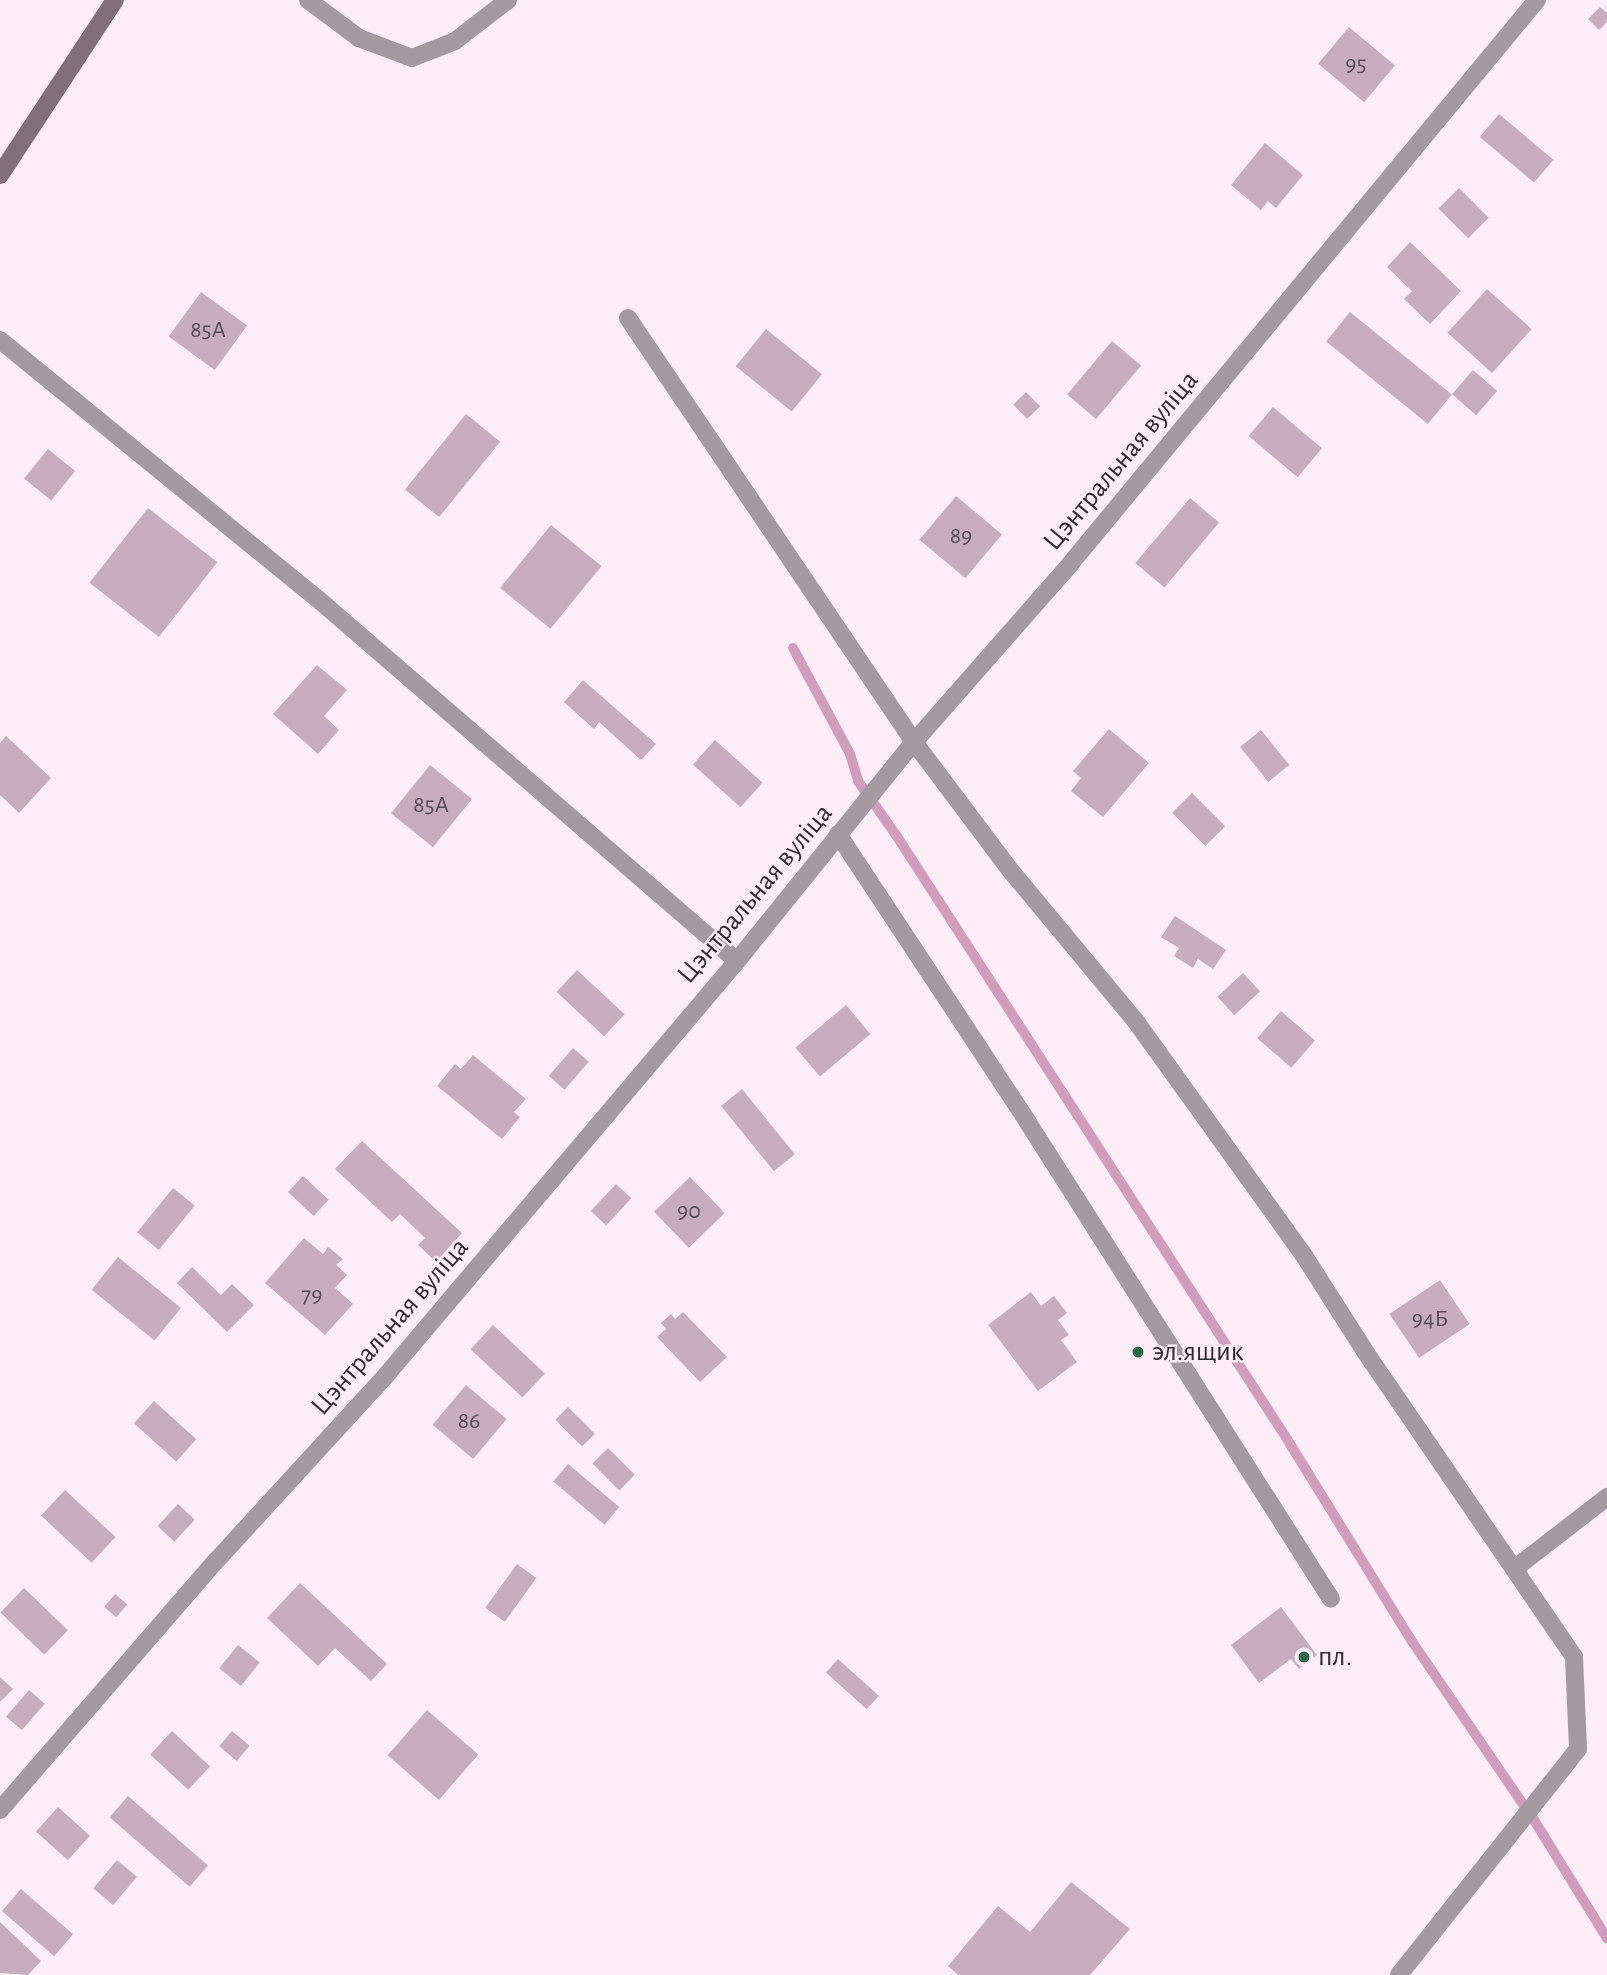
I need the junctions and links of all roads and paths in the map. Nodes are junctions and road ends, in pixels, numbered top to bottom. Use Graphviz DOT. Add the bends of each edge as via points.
graph roads {
  1 [pos="115,0"];
  2 [pos="308,0"];
  3 [pos="508,0"];
  4 [pos="1537,0"];
  5 [pos="0,175"];
  6 [pos="628,318"];
  7 [pos="0,340"];
  8 [pos="914,742"];
  9 [pos="838,834"];
  10 [pos="737,961"];
  11 [pos="1607,1497"];
  12 [pos="1514,1569"];
  13 [pos="1331,1599"];
  14 [pos="0,1810"];
  15 [pos="1399,1975"];
  1 -- 5 [label="street"];
  2 -- 3 [label="street" via="359,38 412,58 455,41"];
  4 -- 8 [label="street, Цэнтральная вуліца" via="1071,563"];
  6 -- 8 [label="street"];
  7 -- 10 [label="street" via="326,606"];
  8 -- 9 [label="street, Цэнтральная вуліца"];
  8 -- 12 [label="street" via="1011,871 1137,1023 1303,1254"];
  9 -- 10 [label="street, Цэнтральная вуліца"];
  9 -- 13 [label="street"];
  10 -- 14 [label="street, Цэнтральная вуліца" via="388,1373"];
  11 -- 12 [label="street"];
  12 -- 15 [label="street" via="1574,1657 1578,1749"];
}
